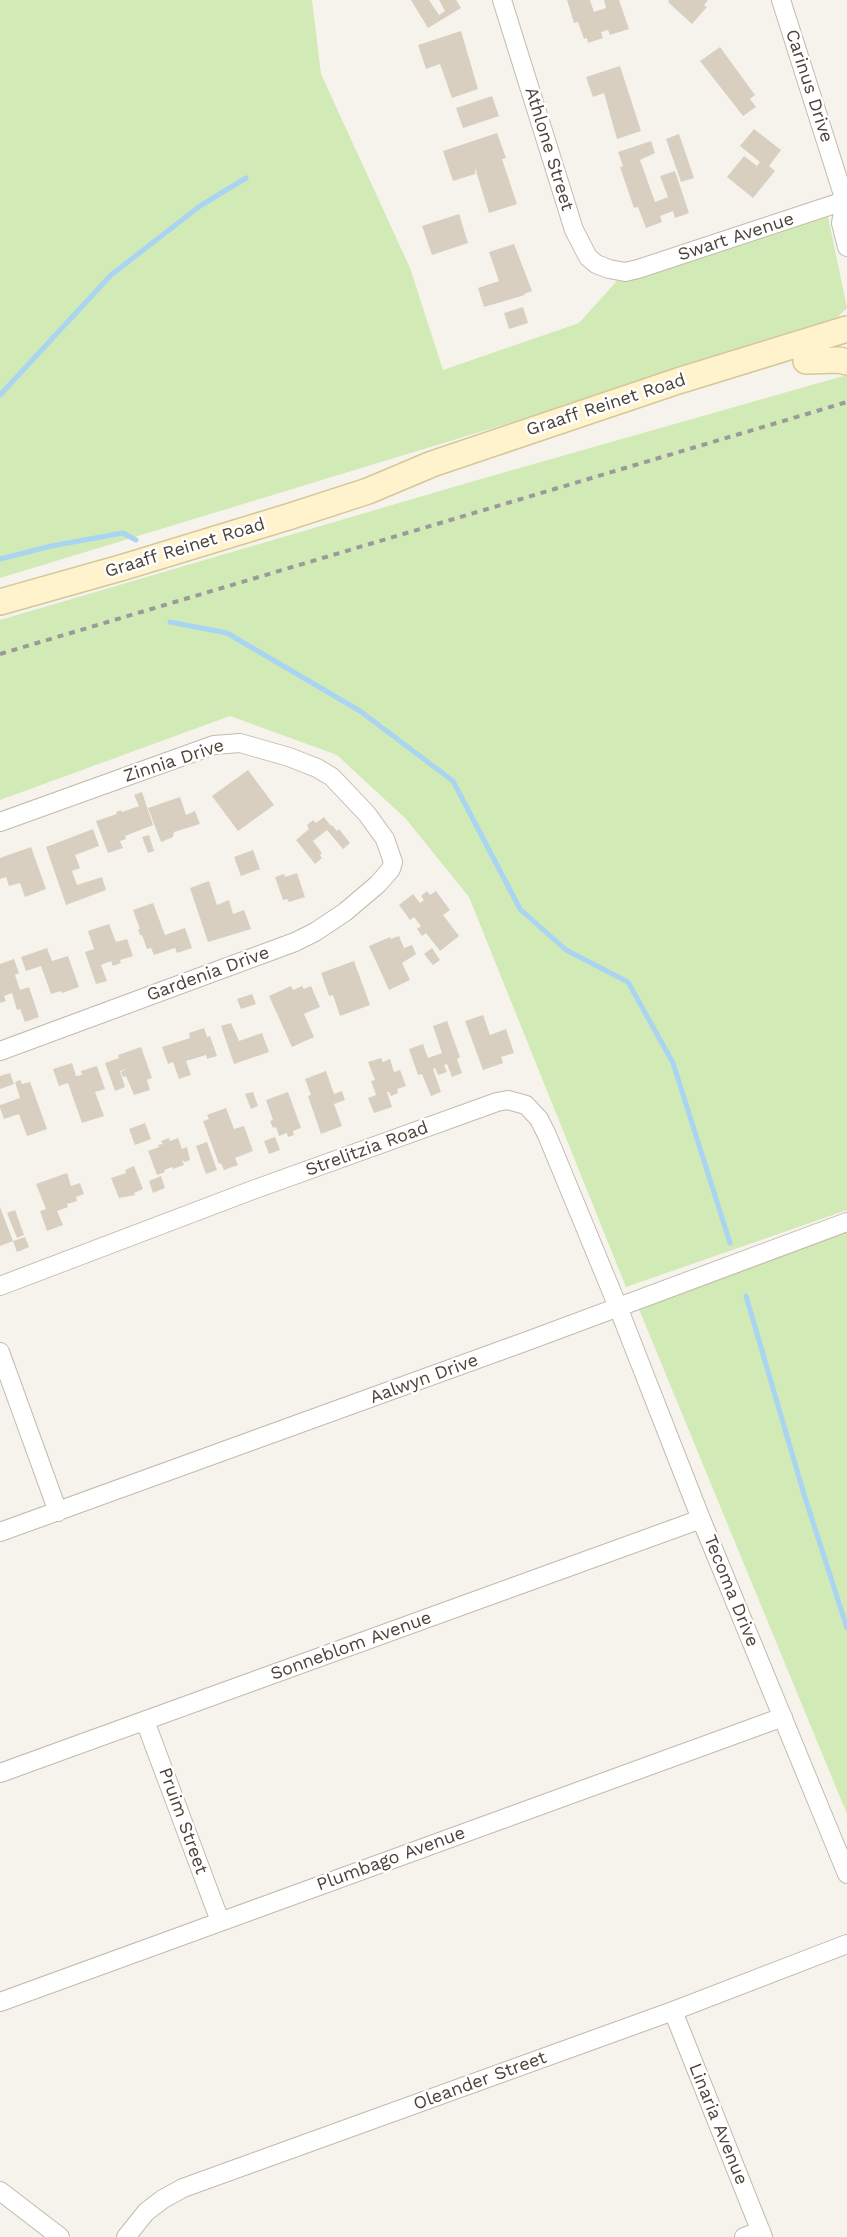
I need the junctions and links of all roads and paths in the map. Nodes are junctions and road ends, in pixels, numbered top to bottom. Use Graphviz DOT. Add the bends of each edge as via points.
graph roads {
  1 [pos="502,0"];
  2 [pos="781,0"];
  3 [pos="846,201"];
  4 [pos="847,247"];
  5 [pos="625,272"];
  6 [pos="847,329"];
  7 [pos="847,347"];
  8 [pos="806,361"];
  9 [pos="847,362"];
  10 [pos="368,491"];
  11 [pos="0,602"];
  12 [pos="0,822"];
  13 [pos="392,862"];
  14 [pos="0,1051"];
  15 [pos="847,1222"];
  16 [pos="0,1286"];
  17 [pos="618,1307"];
  18 [pos="0,1352"];
  19 [pos="58,1512"];
  20 [pos="701,1519"];
  21 [pos="0,1532"];
  22 [pos="783,1717"];
  23 [pos="145,1721"];
  24 [pos="0,1773"];
  25 [pos="847,1874"];
  26 [pos="220,1921"];
  27 [pos="847,1944"];
  28 [pos="0,2002"];
  29 [pos="673,2011"];
  30 [pos="0,2191"];
  31 [pos="762,2234"];
  32 [pos="60,2237"];
  33 [pos="126,2237"];
  34 [pos="744,2237"];
  1 -- 5 [label="street, Athlone Street" via="574,230 592,260 609,269"];
  2 -- 3 [label="street, Carinus Drive"];
  3 -- 4 [label="street, Carinus Drive" via="841,223"];
  3 -- 5 [label="street, Swart Avenue"];
  6 -- 10 [label="main road, Graaff Reinet Road" via="517,435 432,464"];
  7 -- 8 [label="main road, Graaff Reinet Road"];
  8 -- 9 [label="main road"];
  8 -- 10 [label="main road, Graaff Reinet Road" via="404,484"];
  10 -- 11 [label="main road, Graaff Reinet Road"];
  12 -- 13 [label="street, Zinnia Drive" via="214,744 240,743 289,757 332,777 367,814 385,839"];
  13 -- 14 [label="street, Gardenia Drive" via="391,869 378,884 345,912 295,942"];
  15 -- 17 [label="street, Aalwyn Drive"];
  16 -- 17 [label="street, Strelitzia Road" via="508,1100 526,1105 539,1119"];
  17 -- 19 [label="street, Aalwyn Drive"];
  17 -- 20 [label="street, Tecoma Drive"];
  18 -- 19 [label="street"];
  19 -- 21 [label="street, Aalwyn Drive"];
  20 -- 22 [label="street, Tecoma Drive"];
  20 -- 23 [label="street, Sonneblom Avenue"];
  22 -- 25 [label="street, Tecoma Drive"];
  22 -- 26 [label="street, Plumbago Avenue"];
  23 -- 24 [label="street, Sonneblom Avenue"];
  23 -- 26 [label="street, Pruim Street"];
  26 -- 28 [label="street, Plumbago Avenue"];
  27 -- 29 [label="street, Oleander Street"];
  29 -- 31 [label="street, Linaria Avenue"];
  29 -- 33 [label="street, Oleander Street" via="184,2188 163,2198 146,2212"];
  30 -- 32 [label="street"];
  31 -- 34 [label="street"];
}
